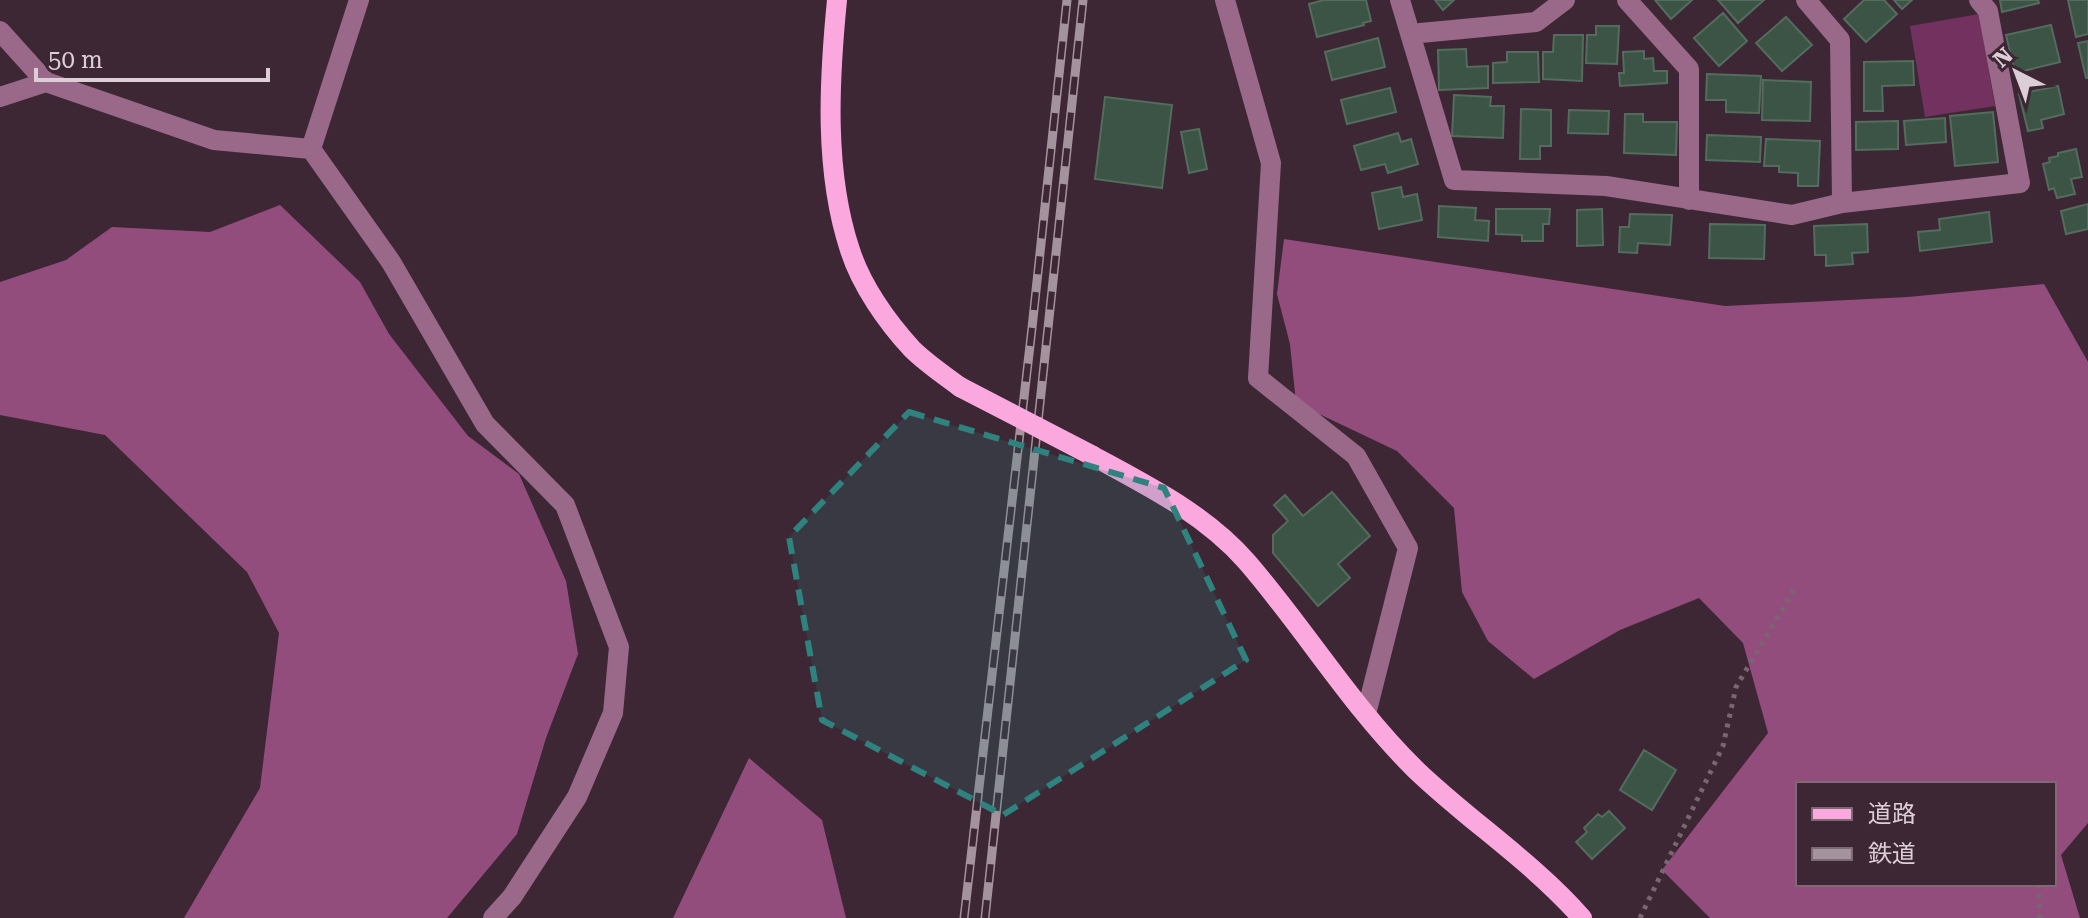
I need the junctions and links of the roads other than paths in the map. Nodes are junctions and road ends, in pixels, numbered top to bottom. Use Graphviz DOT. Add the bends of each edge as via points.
graph roads {
  1 [pos="359,0"];
  2 [pos="837,0"];
  3 [pos="1225,0"];
  4 [pos="1400,0"];
  5 [pos="1565,0"];
  6 [pos="1627,0"];
  7 [pos="1806,0"];
  8 [pos="1979,0"];
  9 [pos="0,31"];
  10 [pos="1410,34"];
  11 [pos="46,82"];
  12 [pos="0,97"];
  13 [pos="311,149"];
  14 [pos="1689,200"];
  15 [pos="1842,203"];
  16 [pos="1366,714"];
  17 [pos="493,918"];
  18 [pos="1582,918"];
  1 -- 13 [label="street"];
  2 -- 16 [label="main road, bridge" via="835,184 850,252 876,303 913,349 960,387 1163,494 1220,536 1246,561"];
  3 -- 16 [label="street" via="1271,163 1258,378 1356,456 1408,548"];
  4 -- 10 [label="street"];
  5 -- 10 [label="street" via="1536,22"];
  6 -- 14 [label="street" via="1689,69"];
  7 -- 15 [label="street" via="1840,40"];
  8 -- 15 [label="street" via="1988,11 2020,183"];
  9 -- 11 [label="street"];
  10 -- 14 [label="street" via="1454,180 1606,186"];
  11 -- 12 [label="street"];
  11 -- 13 [label="street" via="214,140"];
  13 -- 17 [label="street" via="391,262 485,424 565,505 619,647 613,713 577,797"];
  14 -- 15 [label="street" via="1792,215"];
  16 -- 18 [label="main road" via="1415,768"];
}
